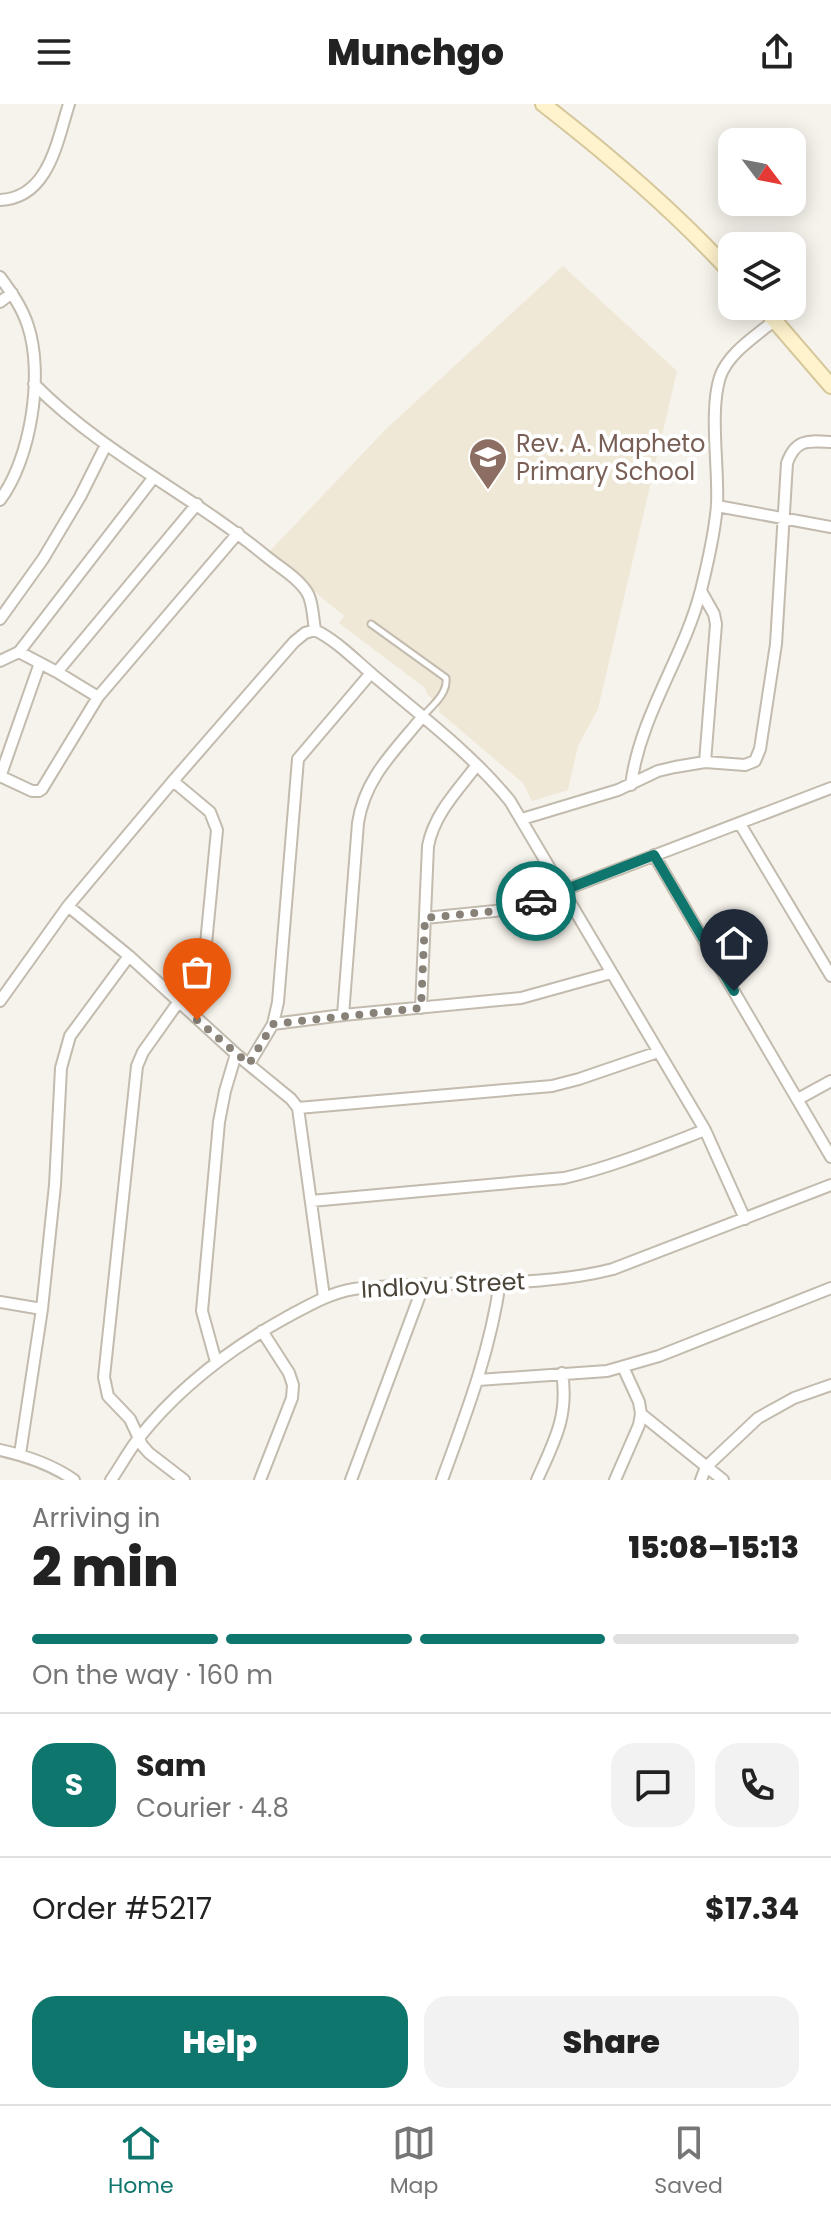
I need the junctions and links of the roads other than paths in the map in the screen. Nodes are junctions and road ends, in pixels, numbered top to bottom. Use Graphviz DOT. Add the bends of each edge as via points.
graph roads {
  1 [pos="69,104"];
  2 [pos="543,104"];
  3 [pos="0,200"];
  4 [pos="718,259"];
  5 [pos="0,277"];
  6 [pos="12,293"];
  7 [pos="0,302"];
  8 [pos="775,320"];
  9 [pos="34,384"];
  10 [pos="831,386"];
  11 [pos="831,442"];
  12 [pos="106,445"];
  13 [pos="154,477"];
  14 [pos="0,500"];
  15 [pos="197,504"];
  16 [pos="717,506"];
  17 [pos="782,519"];
  18 [pos="831,527"];
  19 [pos="238,533"];
  20 [pos="701,591"];
  21 [pos="0,619"];
  22 [pos="371,624"];
  23 [pos="315,630"];
  24 [pos="0,647"];
  25 [pos="10,657"];
  26 [pos="40,663"];
  27 [pos="57,672"];
  28 [pos="371,673"];
  29 [pos="98,697"];
  30 [pos="423,716"];
  31 [pos="705,762"];
  32 [pos="477,765"];
  33 [pos="0,776"];
  34 [pos="173,781"];
  35 [pos="631,785"];
  36 [pos="831,788"];
  37 [pos="522,819"];
  38 [pos="740,824"];
  39 [pos="654,855"];
  40 [pos="562,889"];
  41 [pos="68,906"];
  42 [pos="425,918"];
  43 [pos="129,956"];
  44 [pos="611,973"];
  45 [pos="831,976"];
  46 [pos="0,1001"];
  47 [pos="178,1002"];
  48 [pos="421,1008"];
  49 [pos="343,1015"];
  50 [pos="273,1024"];
  51 [pos="658,1052"];
  52 [pos="236,1054"];
  53 [pos="249,1064"];
  54 [pos="831,1081"];
  55 [pos="798,1099"];
  56 [pos="298,1108"];
  57 [pos="705,1130"];
  58 [pos="831,1157"];
  59 [pos="831,1185"];
  60 [pos="311,1201"];
  61 [pos="745,1219"];
  62 [pos="500,1282"];
  63 [pos="424,1284"];
  64 [pos="831,1288"];
  65 [pos="324,1297"];
  66 [pos="0,1302"];
  67 [pos="42,1309"];
  68 [pos="262,1331"];
  69 [pos="216,1362"];
  70 [pos="623,1367"];
  71 [pos="562,1373"];
  72 [pos="478,1380"];
  73 [pos="831,1385"];
  74 [pos="641,1414"];
  75 [pos="138,1439"];
  76 [pos="0,1450"];
  77 [pos="20,1454"];
  78 [pos="706,1467"];
  79 [pos="74,1480"];
  80 [pos="111,1480"];
  81 [pos="184,1480"];
  82 [pos="260,1480"];
  83 [pos="351,1480"];
  84 [pos="442,1480"];
  85 [pos="537,1480"];
  86 [pos="615,1480"];
  87 [pos="701,1480"];
  88 [pos="723,1480"];
  1 -- 3 [label="street" via="43,175 24,195"];
  2 -- 4 [label="main road" via="624,169"];
  5 -- 6 [label="street"];
  6 -- 7 [label="street"];
  6 -- 9 [label="street" via="31,337"];
  8 -- 10 [label="main road"];
  8 -- 16 [label="street" via="721,373 716,399"];
  9 -- 12 [label="street"];
  9 -- 14 [label="street" via="25,449"];
  11 -- 17 [label="street" via="808,441 794,448 786,471"];
  12 -- 13 [label="street"];
  12 -- 21 [label="street" via="43,559"];
  13 -- 15 [label="street"];
  13 -- 25 [label="street"];
  15 -- 19 [label="street"];
  15 -- 27 [label="street"];
  16 -- 17 [label="street"];
  16 -- 20 [label="street"];
  17 -- 18 [label="street"];
  17 -- 31 [label="street" via="776,644 758,756 745,765"];
  19 -- 23 [label="street" via="307,592"];
  19 -- 29 [label="street"];
  20 -- 31 [label="street" via="716,624"];
  20 -- 35 [label="street" via="644,728"];
  22 -- 30 [label="lane" via="446,678 446,689"];
  23 -- 28 [label="street"];
  23 -- 34 [label="street" via="294,642"];
  24 -- 25 [label="street"];
  25 -- 26 [label="street"];
  26 -- 27 [label="street"];
  26 -- 33 [label="street"];
  27 -- 29 [label="street"];
  28 -- 30 [label="street"];
  28 -- 50 [label="street" via="298,759"];
  29 -- 33 [label="street" via="39,791"];
  30 -- 32 [label="street"];
  30 -- 49 [label="street" via="363,797"];
  31 -- 35 [label="street" via="658,771"];
  32 -- 37 [label="street"];
  32 -- 42 [label="street" via="431,832"];
  34 -- 41 [label="street"];
  34 -- 47 [label="street" via="210,812 217,830 205,954"];
  35 -- 37 [label="street"];
  36 -- 38 [label="street"];
  37 -- 40 [label="street"];
  38 -- 39 [label="street"];
  38 -- 45 [label="street"];
  39 -- 40 [label="street"];
  39 -- 55 [label="street"];
  40 -- 42 [label="street" via="511,908"];
  40 -- 44 [label="street"];
  41 -- 43 [label="street"];
  41 -- 46 [label="street"];
  42 -- 48 [label="street"];
  43 -- 47 [label="street"];
  43 -- 67 [label="street" via="65,1051"];
  44 -- 48 [label="street" via="521,998"];
  44 -- 51 [label="street"];
  47 -- 52 [label="street"];
  47 -- 75 [label="street" via="137,1066 105,1361 105,1390 130,1419"];
  48 -- 49 [label="street"];
  49 -- 50 [label="street"];
  50 -- 53 [label="street"];
  51 -- 56 [label="street" via="552,1086"];
  51 -- 57 [label="street"];
  52 -- 53 [label="street"];
  52 -- 69 [label="street" via="219,1122 202,1311"];
  53 -- 56 [label="street"];
  54 -- 55 [label="street"];
  55 -- 58 [label="street"];
  56 -- 60 [label="street"];
  57 -- 60 [label="street" via="564,1178"];
  57 -- 61 [label="street"];
  59 -- 61 [label="street, Indlovu Street"];
  60 -- 65 [label="street"];
  61 -- 62 [label="street, Indlovu Street" via="586,1276"];
  62 -- 63 [label="street, Indlovu Street"];
  62 -- 72 [label="street"];
  63 -- 65 [label="street, Indlovu Street" via="353,1289"];
  63 -- 83 [label="street"];
  64 -- 70 [label="street"];
  65 -- 68 [label="street, Indlovu Street"];
  66 -- 67 [label="street"];
  67 -- 77 [label="street"];
  68 -- 69 [label="street, Indlovu Street"];
  68 -- 82 [label="street" via="293,1385"];
  69 -- 75 [label="street, Indlovu Street"];
  70 -- 71 [label="street"];
  70 -- 74 [label="street"];
  71 -- 72 [label="street"];
  71 -- 85 [label="street" via="563,1416"];
  72 -- 84 [label="street"];
  73 -- 78 [label="street" via="758,1418"];
  74 -- 78 [label="street"];
  74 -- 86 [label="street"];
  75 -- 80 [label="street, Indlovu Street"];
  75 -- 81 [label="street"];
  76 -- 77 [label="street"];
  77 -- 79 [label="street"];
  78 -- 87 [label="street"];
  78 -- 88 [label="street"];
}
